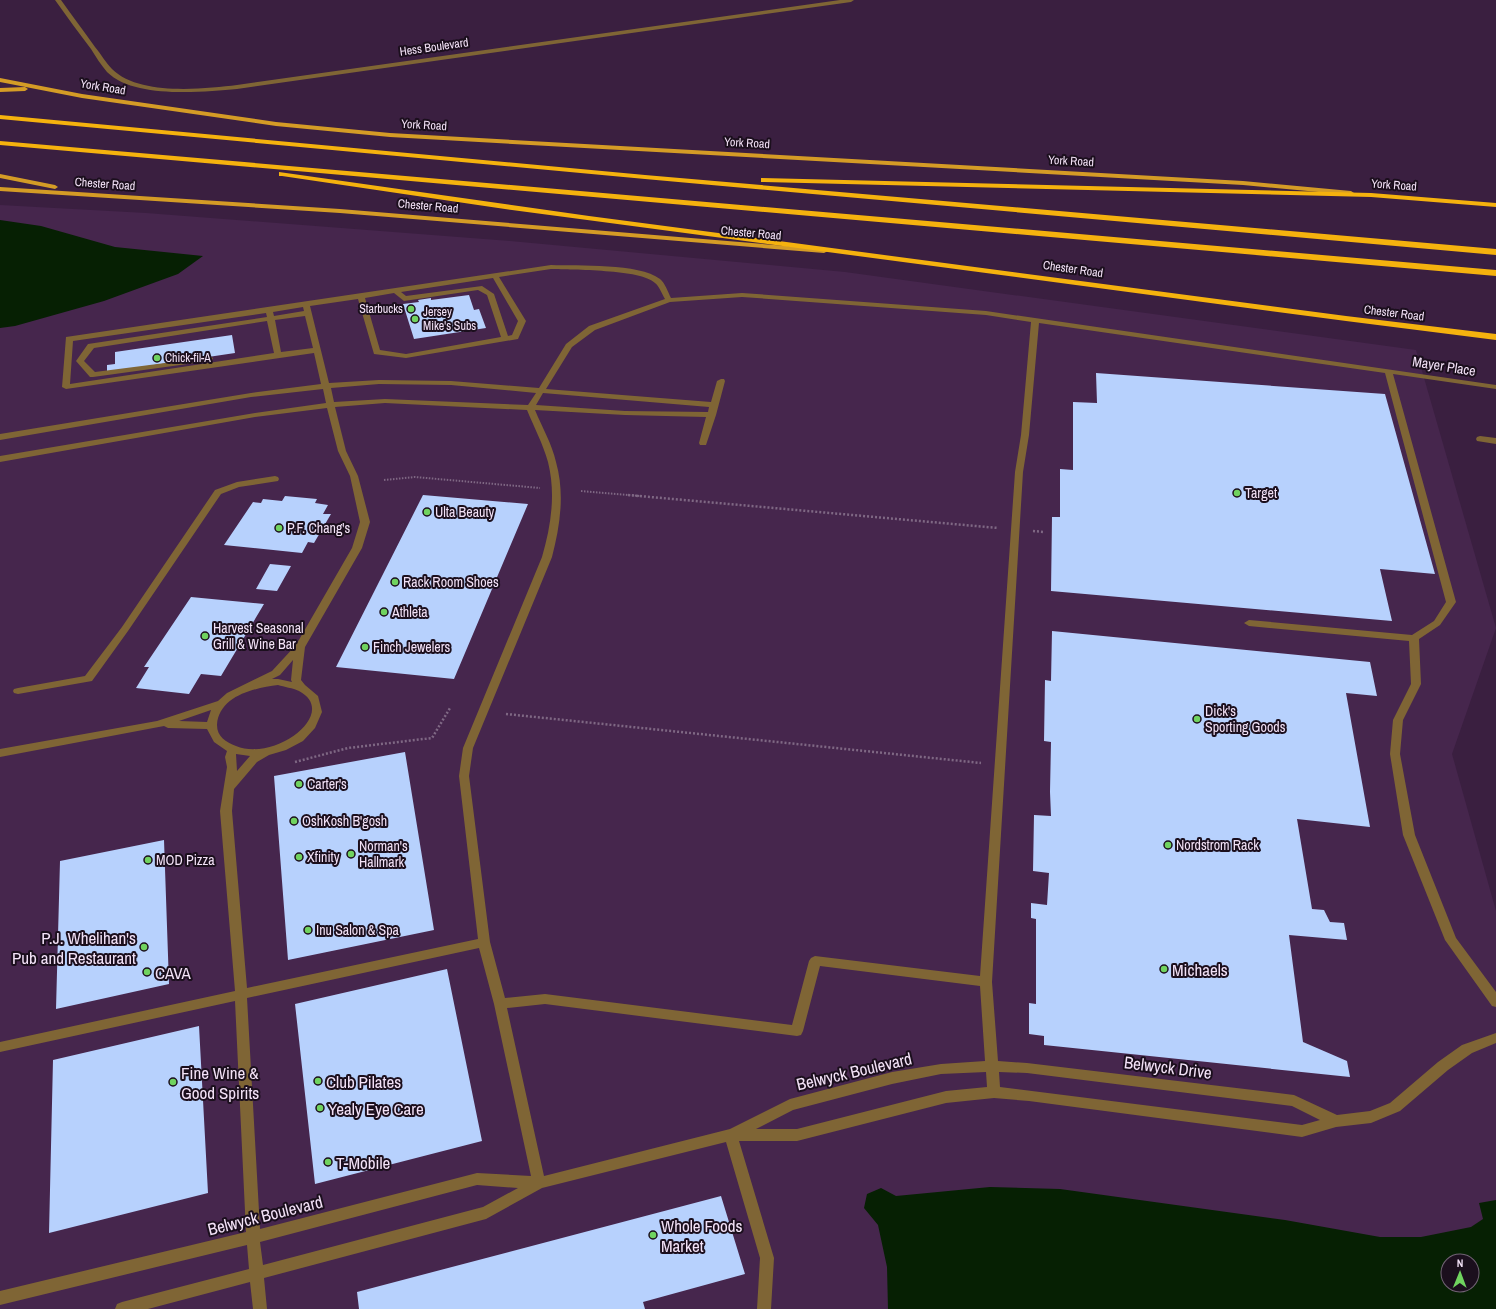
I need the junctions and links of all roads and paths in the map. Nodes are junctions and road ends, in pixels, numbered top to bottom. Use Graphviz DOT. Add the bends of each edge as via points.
graph roads {
  1 [pos="58,0"];
  2 [pos="851,0"];
  3 [pos="0,80"];
  4 [pos="0,90"];
  5 [pos="52,90"];
  6 [pos="0,117"];
  7 [pos="0,143"];
  8 [pos="182,158"];
  9 [pos="0,176"];
  10 [pos="645,177"];
  11 [pos="0,190"];
  12 [pos="1371,195"];
  13 [pos="131,198"];
  14 [pos="1496,205"];
  15 [pos="1496,252"];
  16 [pos="881,256"];
  17 [pos="1496,273"];
  18 [pos="496,276"];
  19 [pos="396,291"];
  20 [pos="361,297"];
  21 [pos="669,300"];
  22 [pos="307,309"];
  23 [pos="269,310"];
  24 [pos="271,319"];
  25 [pos="1035,319"];
  26 [pos="1496,337"];
  27 [pos="505,339"];
  28 [pos="317,350"];
  29 [pos="278,355"];
  30 [pos="245,360"];
  31 [pos="1388,371"];
  32 [pos="721,381"];
  33 [pos="326,386"];
  34 [pos="1496,387"];
  35 [pos="540,392"];
  36 [pos="331,405"];
  37 [pos="714,405"];
  38 [pos="530,408"];
  39 [pos="712,415"];
  40 [pos="0,437"];
  41 [pos="1480,439"];
  42 [pos="1496,441"];
  43 [pos="703,444"];
  44 [pos="0,459"];
  45 [pos="275,479"];
  46 [pos="384,480"];
  47 [pos="542,488"];
  48 [pos="581,491"];
  49 [pos="1016,530"];
  50 [pos="1044,532"];
  51 [pos="1249,623"];
  52 [pos="1414,638"];
  53 [pos="300,647"];
  54 [pos="251,686"];
  55 [pos="301,688"];
  56 [pos="18,692"];
  57 [pos="222,703"];
  58 [pos="450,708"];
  59 [pos="506,714"];
  60 [pos="158,724"];
  61 [pos="212,726"];
  62 [pos="233,750"];
  63 [pos="270,751"];
  64 [pos="0,753"];
  65 [pos="290,763"];
  66 [pos="1000,765"];
  67 [pos="229,789"];
  68 [pos="484,942"];
  69 [pos="986,982"];
  70 [pos="241,995"];
  71 [pos="1496,1002"];
  72 [pos="500,1004"];
  73 [pos="1496,1038"];
  74 [pos="0,1047"];
  75 [pos="992,1066"];
  76 [pos="994,1092"];
  77 [pos="1336,1122"];
  78 [pos="731,1135"];
  79 [pos="539,1183"];
  80 [pos="253,1237"];
  81 [pos="257,1274"];
  82 [pos="0,1298"];
  83 [pos="122,1309"];
  84 [pos="260,1309"];
  85 [pos="764,1309"];
  1 -- 2 [label="street, Hess Boulevard" via="116,76 144,86 186,90 236,86"];
  3 -- 5 [label="main road, York Road"];
  4 -- 5 [label="main road"];
  5 -- 12 [label="main road, York Road" via="276,124 390,135 1227,182"];
  6 -- 10 [label="highway"];
  7 -- 8 [label="highway"];
  8 -- 16 [label="highway" via="568,216"];
  8 -- 17 [label="highway"];
  9 -- 13 [label="main road"];
  10 -- 12 [label="highway"];
  10 -- 15 [label="highway"];
  11 -- 13 [label="main road, Chester Road"];
  12 -- 14 [label="highway, York Road"];
  13 -- 16 [label="main road, Chester Road" via="340,211"];
  16 -- 26 [label="highway, Chester Road"];
  18 -- 19 [label="street"];
  18 -- 21 [label="street" via="551,267 639,273 658,281"];
  18 -- 27 [label="street" via="522,321 515,337"];
  19 -- 20 [label="street"];
  19 -- 27 [label="street" via="404,299 479,288 490,294"];
  20 -- 22 [label="street"];
  20 -- 27 [label="street" via="377,352 406,356"];
  21 -- 25 [label="street, Mayer Place" via="742,294"];
  21 -- 35 [label="street, Mayer Place" via="592,328 569,346"];
  22 -- 23 [label="street"];
  22 -- 24 [label="street"];
  22 -- 28 [label="street"];
  23 -- 24 [label="street"];
  23 -- 30 [label="street" via="69,339 66,387"];
  24 -- 29 [label="street"];
  24 -- 30 [label="street" via="91,346 80,361 93,375 208,359"];
  25 -- 31 [label="street, Mayer Place"];
  25 -- 49 [label="street" via="1025,435 1019,472"];
  28 -- 29 [label="street"];
  28 -- 33 [label="street"];
  29 -- 30 [label="street"];
  31 -- 34 [label="street, Mayer Place"];
  31 -- 52 [label="street" via="1451,602 1437,623"];
  32 -- 37 [label="street"];
  33 -- 35 [label="street" via="379,382 436,383"];
  33 -- 36 [label="street"];
  33 -- 40 [label="street" via="251,395"];
  35 -- 37 [label="street"];
  35 -- 38 [label="street, Mayer Place"];
  36 -- 38 [label="street" via="385,401"];
  36 -- 44 [label="street" via="255,415"];
  36 -- 53 [label="street" via="342,450 354,476 365,522 357,548"];
  37 -- 39 [label="street"];
  38 -- 39 [label="street"];
  38 -- 68 [label="street" via="552,462 557,492 557,516 547,557 468,748 464,776"];
  39 -- 43 [label="street"];
  41 -- 42 [label="street"];
  45 -- 56 [label="street" via="237,485 218,492 88,679"];
  46 -- 47 [label="path" via="415,477"];
  48 -- 49 [label="path"];
  49 -- 50 [label="path"];
  49 -- 66 [label="street"];
  51 -- 52 [label="street"];
  52 -- 71 [label="street" via="1416,684 1398,720 1396,754 1409,835 1451,940"];
  53 -- 54 [label="street" via="276,673"];
  53 -- 55 [label="street" via="296,680"];
  54 -- 55 [label="street" via="278,682"];
  54 -- 57 [label="street" via="235,693"];
  55 -- 63 [label="street" via="312,695 317,705 317,716 312,727 287,746"];
  57 -- 60 [label="street"];
  57 -- 61 [label="street" via="214,715"];
  58 -- 65 [label="path" via="432,738 348,748"];
  59 -- 66 [label="path"];
  60 -- 61 [label="street"];
  60 -- 64 [label="street"];
  61 -- 62 [label="street" via="214,736"];
  62 -- 63 [label="street"];
  62 -- 67 [label="street" via="230,757 232,768"];
  63 -- 67 [label="street" via="253,760"];
  66 -- 69 [label="street"];
  67 -- 70 [label="street" via="226,811"];
  68 -- 70 [label="street"];
  68 -- 72 [label="street"];
  69 -- 72 [label="street" via="815,960 797,1030 545,999"];
  69 -- 75 [label="street"];
  70 -- 74 [label="street"];
  70 -- 80 [label="street"];
  72 -- 79 [label="street"];
  73 -- 77 [label="street" via="1467,1049 1395,1107 1371,1117"];
  75 -- 76 [label="street"];
  75 -- 77 [label="street, Belwyck Drive" via="1027,1068 1294,1101"];
  75 -- 78 [label="street, Belwyck Boulevard" via="941,1070 892,1078 790,1105"];
  76 -- 77 [label="street" via="1302,1130"];
  76 -- 78 [label="street, Belwyck Boulevard" via="946,1097 797,1135"];
  78 -- 79 [label="street, Belwyck Boulevard"];
  78 -- 85 [label="street" via="767,1258"];
  79 -- 80 [label="street, Belwyck Boulevard" via="477,1179"];
  79 -- 81 [label="street, Belwyck Boulevard" via="486,1213"];
  80 -- 81 [label="street"];
  80 -- 82 [label="street, Belwyck Boulevard"];
  81 -- 83 [label="street, Belwyck Boulevard"];
  81 -- 84 [label="street"];
}
